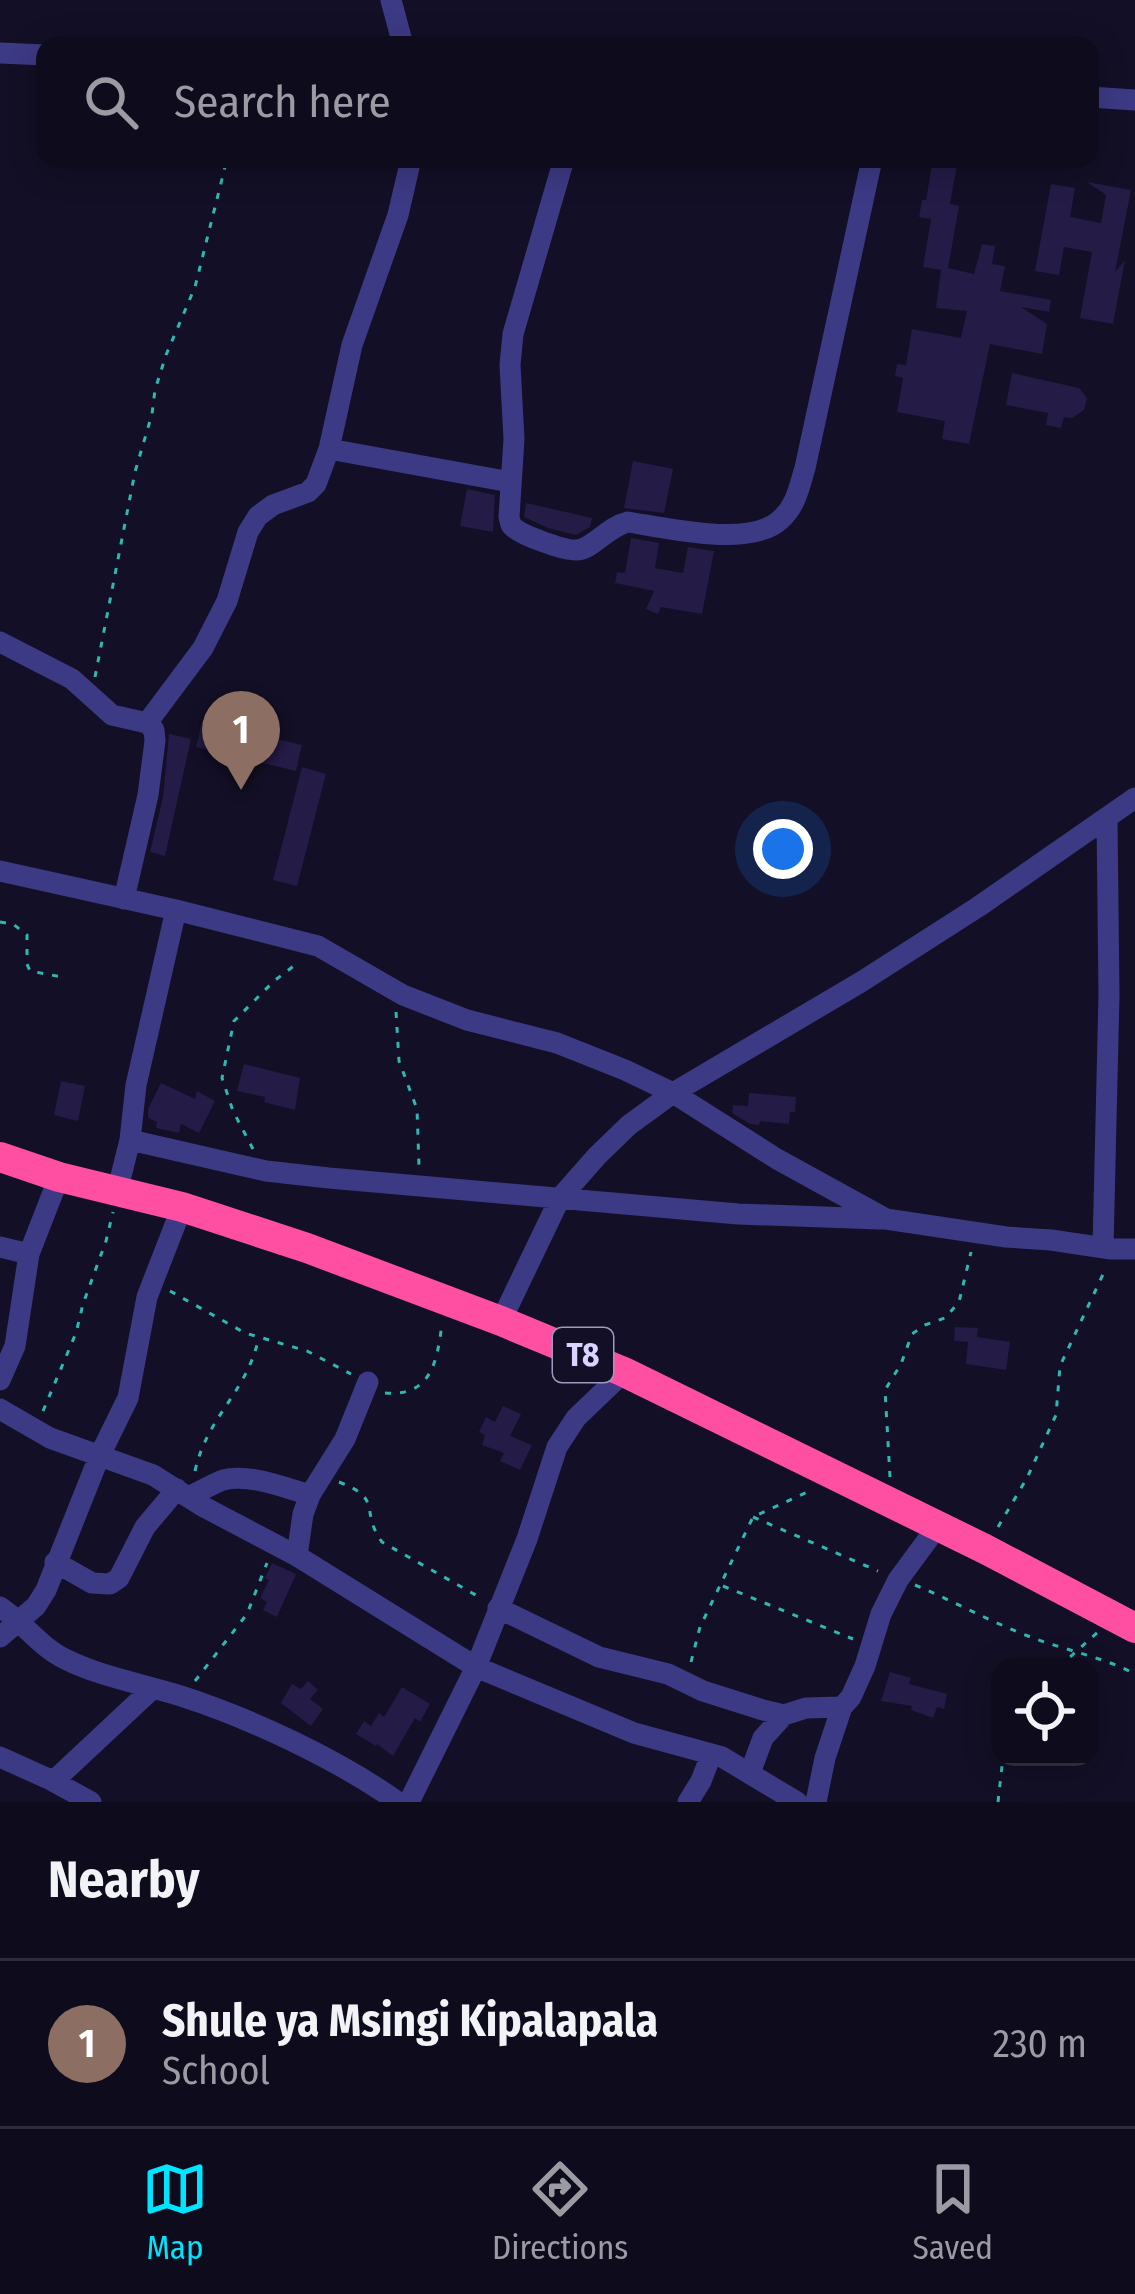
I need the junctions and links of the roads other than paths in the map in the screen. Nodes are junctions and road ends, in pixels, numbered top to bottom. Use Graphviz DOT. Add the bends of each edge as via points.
graph roads {
  1 [pos="391,0"];
  2 [pos="401,36"];
  3 [pos="0,53"];
  4 [pos="36,55"];
  5 [pos="1099,98"];
  6 [pos="1135,100"];
  7 [pos="409,168"];
  8 [pos="561,168"];
  9 [pos="870,168"];
  10 [pos="329,449"];
  11 [pos="510,482"];
  12 [pos="0,641"];
  13 [pos="147,723"];
  14 [pos="1135,798"];
  15 [pos="1107,819"];
  16 [pos="0,871"];
  17 [pos="124,899"];
  18 [pos="176,910"];
  19 [pos="673,1093"];
  20 [pos="130,1139"];
  21 [pos="0,1157"];
  22 [pos="58,1177"];
  23 [pos="117,1192"];
  24 [pos="560,1198"];
  25 [pos="182,1207"];
  26 [pos="886,1219"];
  27 [pos="0,1247"];
  28 [pos="1107,1249"];
  29 [pos="1135,1249"];
  30 [pos="29,1254"];
  31 [pos="501,1321"];
  32 [pos="624,1372"];
  33 [pos="0,1380"];
  34 [pos="368,1382"];
  35 [pos="0,1409"];
  36 [pos="99,1457"];
  37 [pos="315,1485"];
  38 [pos="183,1493"];
  39 [pos="938,1527"];
  40 [pos="286,1551"];
  41 [pos="56,1562"];
  42 [pos="0,1607"];
  43 [pos="498,1608"];
  44 [pos="20,1620"];
  45 [pos="1124,1623"];
  46 [pos="0,1636"];
  47 [pos="476,1667"];
  48 [pos="152,1689"];
  49 [pos="842,1707"];
  50 [pos="784,1715"];
  51 [pos="711,1755"];
  52 [pos="0,1757"];
  53 [pos="750,1772"];
  54 [pos="50,1780"];
  55 [pos="91,1802"];
  56 [pos="398,1802"];
  57 [pos="409,1802"];
  58 [pos="688,1802"];
  59 [pos="797,1802"];
  60 [pos="816,1802"];
  1 -- 2 [label="street"];
  3 -- 4 [label="street"];
  5 -- 6 [label="street"];
  7 -- 10 [label="street" via="352,345"];
  8 -- 11 [label="street" via="513,334"];
  9 -- 11 [label="street" via="805,468 796,500 776,525 725,535 628,522 578,550 513,527"];
  10 -- 11 [label="street"];
  10 -- 13 [label="street" via="316,484 272,505 248,532 203,648"];
  12 -- 13 [label="street" via="72,679 112,715"];
  13 -- 17 [label="street" via="155,741 148,795"];
  14 -- 15 [label="street"];
  15 -- 19 [label="street" via="861,982"];
  15 -- 28 [label="street"];
  16 -- 17 [label="street"];
  17 -- 18 [label="street"];
  18 -- 19 [label="street" via="318,946 403,995 557,1043"];
  18 -- 20 [label="street"];
  19 -- 24 [label="street" via="629,1125"];
  19 -- 26 [label="street"];
  20 -- 23 [label="street"];
  20 -- 24 [label="street" via="266,1171"];
  21 -- 22 [label="highway, T8"];
  22 -- 23 [label="highway, T8"];
  22 -- 30 [label="street"];
  23 -- 25 [label="highway, T8"];
  24 -- 26 [label="street"];
  24 -- 31 [label="street"];
  25 -- 31 [label="highway, T8"];
  25 -- 36 [label="street" via="153,1281 128,1398"];
  26 -- 28 [label="street"];
  27 -- 30 [label="street"];
  28 -- 29 [label="street"];
  30 -- 33 [label="street" via="15,1346"];
  31 -- 32 [label="highway, T8"];
  32 -- 39 [label="highway, T8"];
  32 -- 43 [label="street" via="557,1447"];
  34 -- 37 [label="street" via="346,1439"];
  35 -- 36 [label="street"];
  36 -- 38 [label="street"];
  36 -- 41 [label="street"];
  37 -- 38 [label="street" via="232,1479"];
  37 -- 40 [label="street"];
  38 -- 40 [label="street"];
  38 -- 41 [label="street" via="145,1527 110,1584"];
  39 -- 45 [label="highway, T8"];
  39 -- 49 [label="street" via="898,1580"];
  40 -- 47 [label="street"];
  41 -- 44 [label="street" via="46,1590"];
  42 -- 44 [label="street"];
  43 -- 47 [label="street"];
  43 -- 50 [label="street" via="587,1652"];
  44 -- 46 [label="street"];
  44 -- 48 [label="street" via="64,1659"];
  47 -- 51 [label="street" via="634,1733"];
  47 -- 57 [label="street"];
  48 -- 54 [label="street"];
  48 -- 56 [label="street" via="316,1754"];
  49 -- 50 [label="street"];
  49 -- 60 [label="street"];
  50 -- 53 [label="street"];
  51 -- 53 [label="street"];
  51 -- 58 [label="street"];
  52 -- 54 [label="street"];
  53 -- 59 [label="street"];
  54 -- 55 [label="street"];
}
